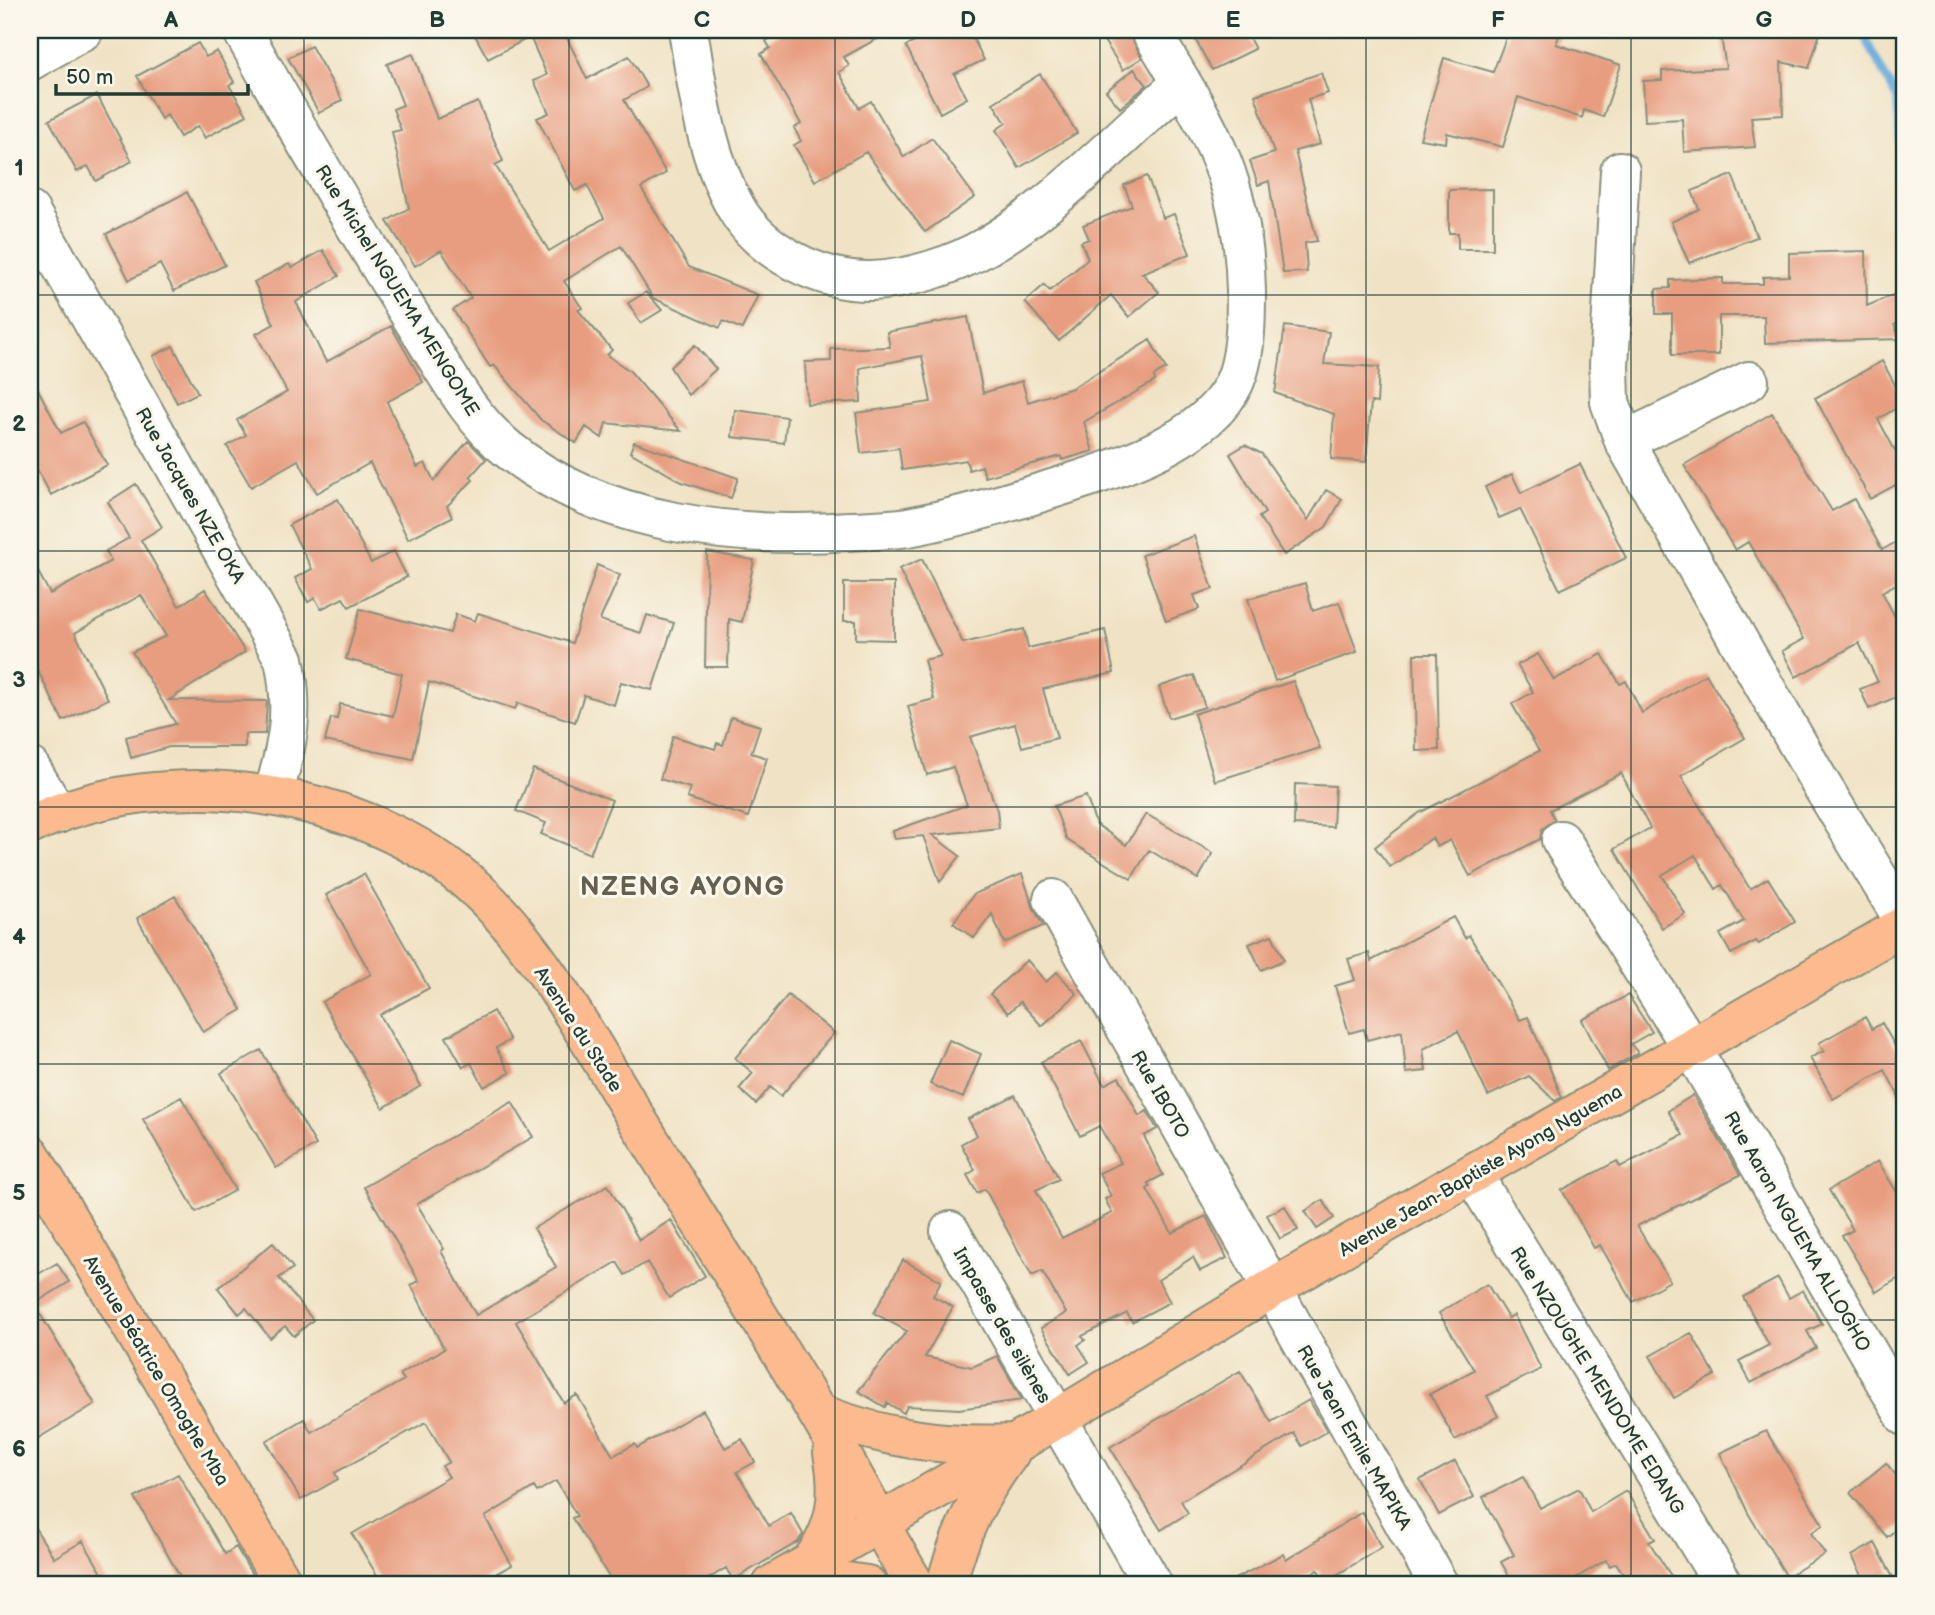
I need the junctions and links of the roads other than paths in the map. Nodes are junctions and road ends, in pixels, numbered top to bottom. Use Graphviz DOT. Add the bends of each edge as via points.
graph roads {
  1 [pos="83,30"];
  2 [pos="242,30"];
  3 [pos="688,30"];
  4 [pos="1150,30"];
  5 [pos="30,61"];
  6 [pos="1182,83"];
  7 [pos="1620,171"];
  8 [pos="30,211"];
  9 [pos="1749,381"];
  10 [pos="1624,441"];
  11 [pos="30,766"];
  12 [pos="273,795"];
  13 [pos="44,819"];
  14 [pos="1561,840"];
  15 [pos="1053,899"];
  16 [pos="1904,927"];
  17 [pos="1691,1047"];
  18 [pos="30,1154"];
  19 [pos="1474,1175"];
  20 [pos="950,1231"];
  21 [pos="1271,1290"];
  22 [pos="1905,1416"];
  23 [pos="1057,1419"];
  24 [pos="824,1426"];
  25 [pos="1017,1443"];
  26 [pos="878,1524"];
  27 [pos="787,1577"];
  28 [pos="285,1585"];
  29 [pos="867,1585"];
  30 [pos="915,1585"];
  31 [pos="946,1585"];
  32 [pos="1153,1585"];
  33 [pos="1439,1585"];
  34 [pos="1724,1585"];
  1 -- 5 [label="street"];
  2 -- 6 [label="street, Rue Michel NGUEMA MENGOME" via="405,307 486,428 540,471 609,503 678,523 753,532 903,528 964,514 1100,474 1178,439 1207,417 1237,376 1246,310 1244,239 1223,160"];
  3 -- 6 [label="street" via="706,135 737,209 762,239 793,261 831,276 870,281 930,269 985,247 1027,218"];
  4 -- 6 [label="street, Rue Michel NGUEMA MENGOME"];
  7 -- 10 [label="street" via="1609,365 1610,402"];
  8 -- 12 [label="street, Rue Jacques NZE OKA" via="284,659 291,692 290,724"];
  9 -- 10 [label="street"];
  10 -- 16 [label="street"];
  11 -- 13 [label="street"];
  12 -- 13 [label="main road, Avenue du Stade" via="147,793"];
  12 -- 24 [label="main road, Avenue du Stade" via="324,806 390,832 456,873 494,909 568,1006"];
  14 -- 17 [label="street, Rue Aaron NGUEMA ALLOGHO"];
  15 -- 21 [label="street, Rue IBOTO"];
  16 -- 17 [label="main road, Avenue Jean-Baptiste Ayong Nguema"];
  17 -- 19 [label="main road, Avenue Jean-Baptiste Ayong Nguema"];
  17 -- 22 [label="street, Rue Aaron NGUEMA ALLOGHO"];
  18 -- 28 [label="main road, Avenue Béatrice Omoghe Mba"];
  19 -- 21 [label="main road, Avenue Jean-Baptiste Ayong Nguema"];
  19 -- 34 [label="street, Rue NZOUGHE MENDOME EDANG"];
  20 -- 23 [label="street, Impasse des silènes"];
  21 -- 23 [label="main road, Avenue Jean-Baptiste Ayong Nguema"];
  21 -- 33 [label="street, Rue Jean Emile MAPIKA"];
  23 -- 25 [label="main road"];
  23 -- 32 [label="street, Impasse des silènes"];
  24 -- 25 [label="main road" via="968,1446"];
  24 -- 26 [label="main road, Avenue du Stade"];
  24 -- 27 [label="main road" via="837,1509 833,1528"];
  25 -- 26 [label="main road"];
  25 -- 31 [label="main road" via="968,1517"];
  26 -- 27 [label="main road"];
  26 -- 30 [label="main road, Avenue du Stade"];
  27 -- 29 [label="main road"];
}
